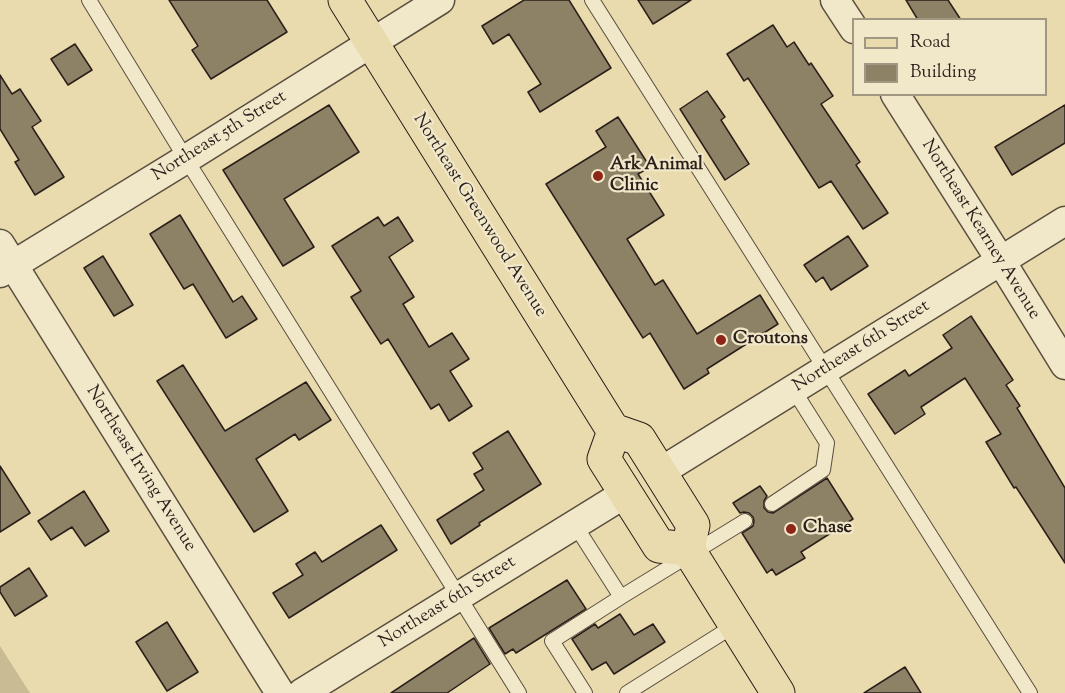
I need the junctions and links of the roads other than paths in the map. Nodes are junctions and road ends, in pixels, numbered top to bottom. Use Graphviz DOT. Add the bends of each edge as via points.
graph roads {
  1 [pos="89,0"];
  2 [pos="345,0"];
  3 [pos="440,0"];
  4 [pos="592,0"];
  5 [pos="835,0"];
  6 [pos="852,25"];
  7 [pos="371,42"];
  8 [pos="896,96"];
  9 [pos="186,159"];
  10 [pos="1065,221"];
  11 [pos="4,261"];
  12 [pos="1001,261"];
  13 [pos="1065,365"];
  14 [pos="825,370"];
  15 [pos="793,389"];
  16 [pos="615,431"];
  17 [pos="660,472"];
  18 [pos="626,493"];
  19 [pos="772,504"];
  20 [pos="745,521"];
  21 [pos="575,525"];
  22 [pos="690,552"];
  23 [pos="459,596"];
  24 [pos="621,597"];
  25 [pos="735,625"];
  26 [pos="280,693"];
  27 [pos="302,693"];
  28 [pos="519,693"];
  29 [pos="585,693"];
  30 [pos="627,693"];
  31 [pos="778,693"];
  32 [pos="1030,693"];
  1 -- 9 [label="lane"];
  2 -- 7 [label="main road, Northeast Greenwood Avenue"];
  3 -- 7 [label="street, Northeast 5th Street"];
  4 -- 14 [label="lane"];
  5 -- 6 [label="street"];
  7 -- 9 [label="street, Northeast 5th Street"];
  7 -- 16 [label="main road, Northeast Greenwood Avenue"];
  8 -- 12 [label="street, Northeast Kearney Avenue"];
  9 -- 11 [label="street, Northeast 5th Street"];
  9 -- 23 [label="lane"];
  10 -- 12 [label="street, Northeast 6th Street"];
  11 -- 26 [label="street, Northeast Irving Avenue"];
  12 -- 13 [label="street, Northeast Kearney Avenue"];
  12 -- 14 [label="street, Northeast 6th Street"];
  14 -- 15 [label="street, Northeast 6th Street"];
  14 -- 32 [label="lane"];
  15 -- 17 [label="street, Northeast 6th Street"];
  15 -- 19 [label="lane" via="827,443 822,470"];
  16 -- 17 [label="main road" via="639,439"];
  16 -- 18 [label="main road" via="604,459"];
  17 -- 22 [label="main road" via="693,525"];
  18 -- 21 [label="street, Northeast 6th Street"];
  18 -- 22 [label="main road" via="659,546"];
  20 -- 22 [label="lane"];
  21 -- 23 [label="street, Northeast 6th Street"];
  21 -- 24 [label="lane"];
  22 -- 24 [label="lane"];
  22 -- 25 [label="main road"];
  23 -- 27 [label="street, Northeast 6th Street"];
  23 -- 28 [label="lane"];
  24 -- 29 [label="lane" via="552,640"];
  25 -- 30 [label="lane"];
  25 -- 31 [label="main road"];
}
